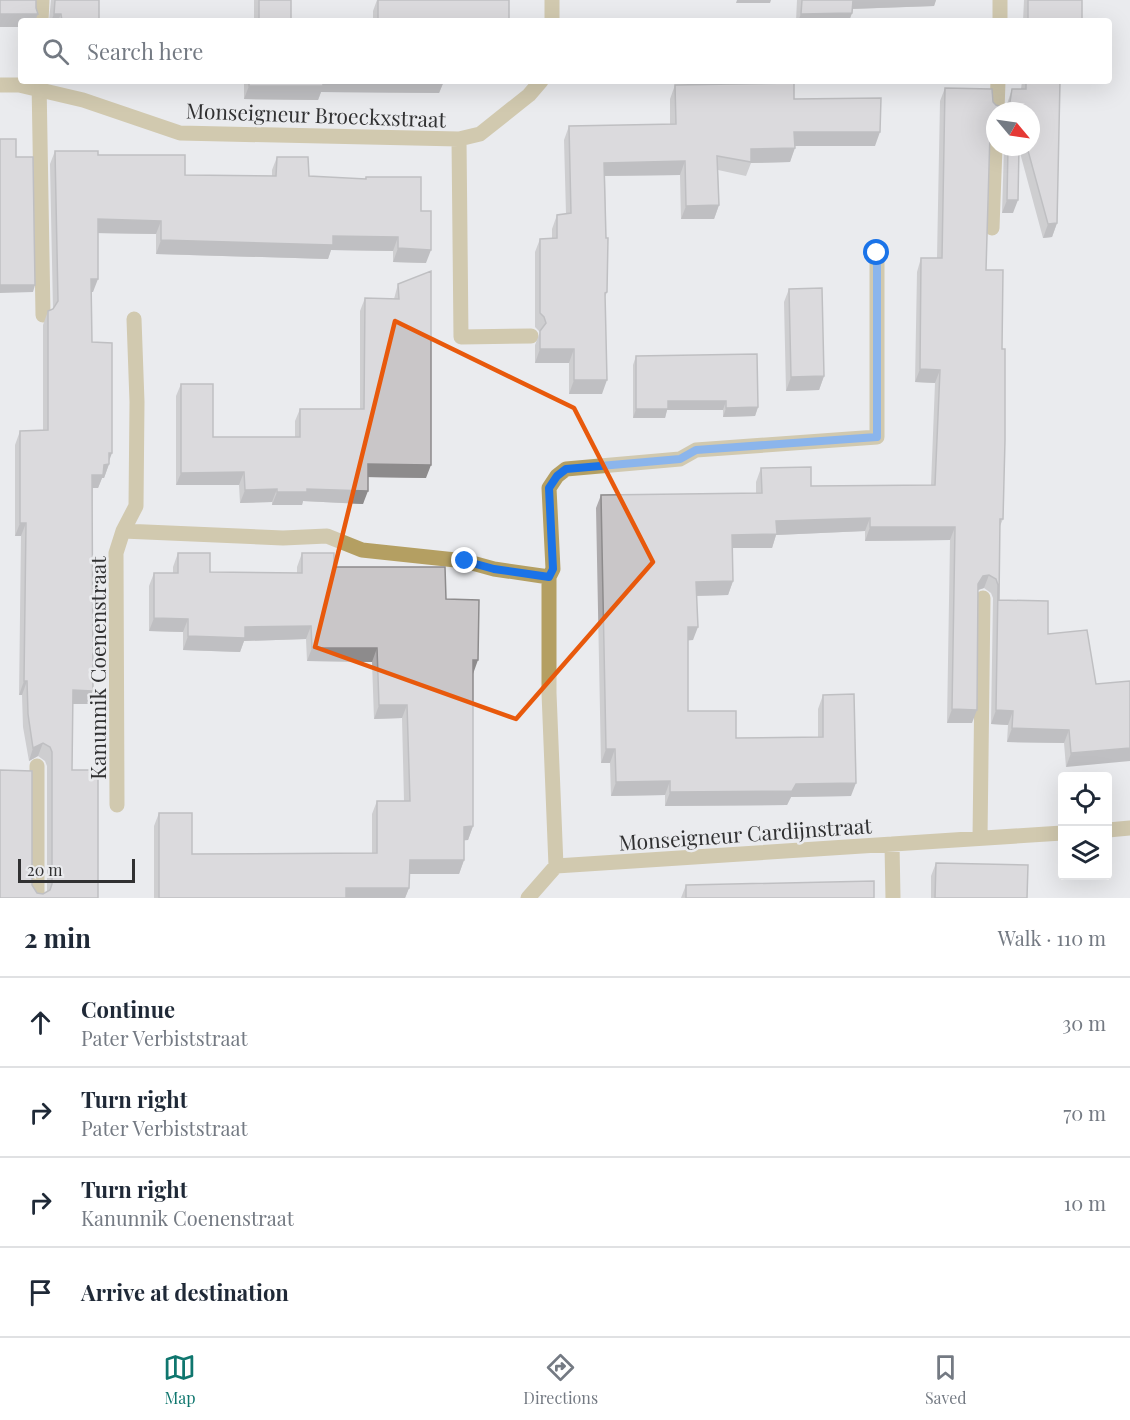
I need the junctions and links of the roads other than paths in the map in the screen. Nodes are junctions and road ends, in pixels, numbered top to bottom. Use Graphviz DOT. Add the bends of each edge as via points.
graph roads {
  1 [pos="42,0"];
  2 [pos="552,0"];
  3 [pos="1000,0"];
  4 [pos="41,18"];
  5 [pos="552,18"];
  6 [pos="1000,18"];
  7 [pos="538,84"];
  8 [pos="998,84"];
  9 [pos="0,85"];
  10 [pos="39,85"];
  11 [pos="997,102"];
  12 [pos="459,139"];
  13 [pos="995,156"];
  14 [pos="992,228"];
  15 [pos="877,253"];
  16 [pos="43,315"];
  17 [pos="134,319"];
  18 [pos="531,336"];
  19 [pos="123,531"];
  20 [pos="549,577"];
  21 [pos="983,598"];
  22 [pos="37,766"];
  23 [pos="117,805"];
  24 [pos="1130,828"];
  25 [pos="1112,830"];
  26 [pos="1058,833"];
  27 [pos="980,838"];
  28 [pos="892,844"];
  29 [pos="556,866"];
  30 [pos="37,898"];
  31 [pos="528,898"];
  32 [pos="893,898"];
  1 -- 4 [label="street"];
  2 -- 5 [label="street"];
  3 -- 6 [label="street"];
  7 -- 12 [label="street, Monseigneur Broeckxstraat" via="480,134"];
  8 -- 11 [label="street"];
  9 -- 10 [label="street, Monseigneur Broeckxstraat"];
  10 -- 12 [label="street, Monseigneur Broeckxstraat" via="180,133"];
  10 -- 16 [label="street"];
  12 -- 18 [label="street" via="461,337"];
  13 -- 14 [label="street"];
  15 -- 20 [label="street" via="877,437 696,450 680,459 566,469 549,488 553,569"];
  17 -- 19 [label="street, Kanunnik Coenenstraat" via="136,506"];
  19 -- 20 [label="street, Kanunnik Coenenstraat" via="283,538 327,536 362,550 465,561"];
  19 -- 23 [label="street, Kanunnik Coenenstraat" via="117,553"];
  20 -- 29 [label="street"];
  21 -- 27 [label="street"];
  22 -- 30 [label="street"];
  24 -- 25 [label="street"];
  26 -- 27 [label="street, Monseigneur Cardijnstraat"];
  27 -- 28 [label="street, Monseigneur Cardijnstraat"];
  28 -- 29 [label="street, Monseigneur Cardijnstraat"];
  28 -- 32 [label="street"];
  29 -- 31 [label="street"];
}
